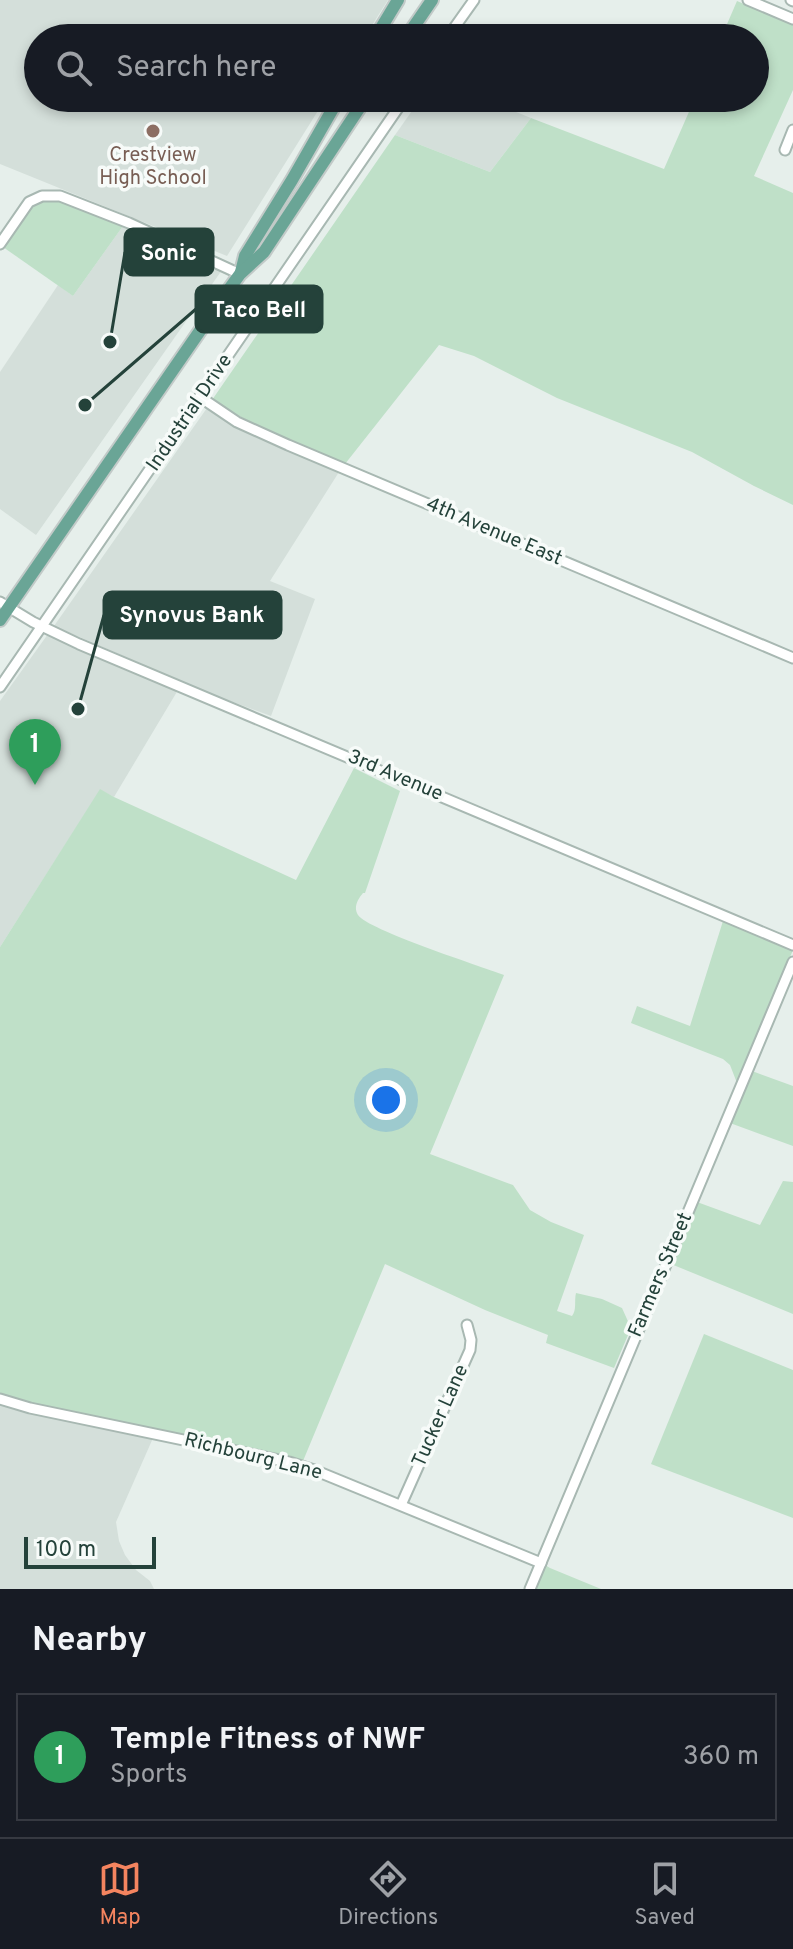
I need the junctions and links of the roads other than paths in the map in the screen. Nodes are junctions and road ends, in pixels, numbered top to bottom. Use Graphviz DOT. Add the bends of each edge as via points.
graph roads {
  1 [pos="398,0"];
  2 [pos="432,0"];
  3 [pos="474,0"];
  4 [pos="748,0"];
  5 [pos="793,19"];
  6 [pos="383,24"];
  7 [pos="416,24"];
  8 [pos="457,24"];
  9 [pos="331,112"];
  10 [pos="357,112"];
  11 [pos="395,112"];
  12 [pos="793,130"];
  13 [pos="785,150"];
  14 [pos="0,244"];
  15 [pos="240,274"];
  16 [pos="200,397"];
  17 [pos="4,605"];
  18 [pos="0,620"];
  19 [pos="41,626"];
  20 [pos="793,658"];
  21 [pos="0,687"];
  22 [pos="793,945"];
  23 [pos="793,962"];
  24 [pos="467,1325"];
  25 [pos="0,1399"];
  26 [pos="401,1505"];
  27 [pos="541,1563"];
  28 [pos="530,1589"];
  1 -- 6 [label="main road"];
  2 -- 7 [label="main road"];
  3 -- 8 [label="street"];
  4 -- 5 [label="street"];
  9 -- 15 [label="main road" via="245,256"];
  10 -- 15 [label="main road" via="264,252"];
  11 -- 16 [label="street, Industrial Drive"];
  12 -- 13 [label="street"];
  14 -- 15 [label="street" via="29,202 60,196"];
  15 -- 17 [label="main road"];
  16 -- 19 [label="street, Industrial Drive"];
  16 -- 20 [label="street, 4th Avenue East" via="277,440"];
  17 -- 18 [label="main road"];
  17 -- 19 [label="street, 3rd Avenue"];
  19 -- 21 [label="street, Industrial Drive"];
  19 -- 22 [label="street, 3rd Avenue"];
  23 -- 27 [label="street, Farmers Street"];
  24 -- 26 [label="street, Tucker Lane" via="471,1340 464,1364"];
  25 -- 26 [label="street, Richbourg Lane" via="289,1462"];
  26 -- 27 [label="street, Richbourg Lane"];
  27 -- 28 [label="street, Farmers Street"];
}
